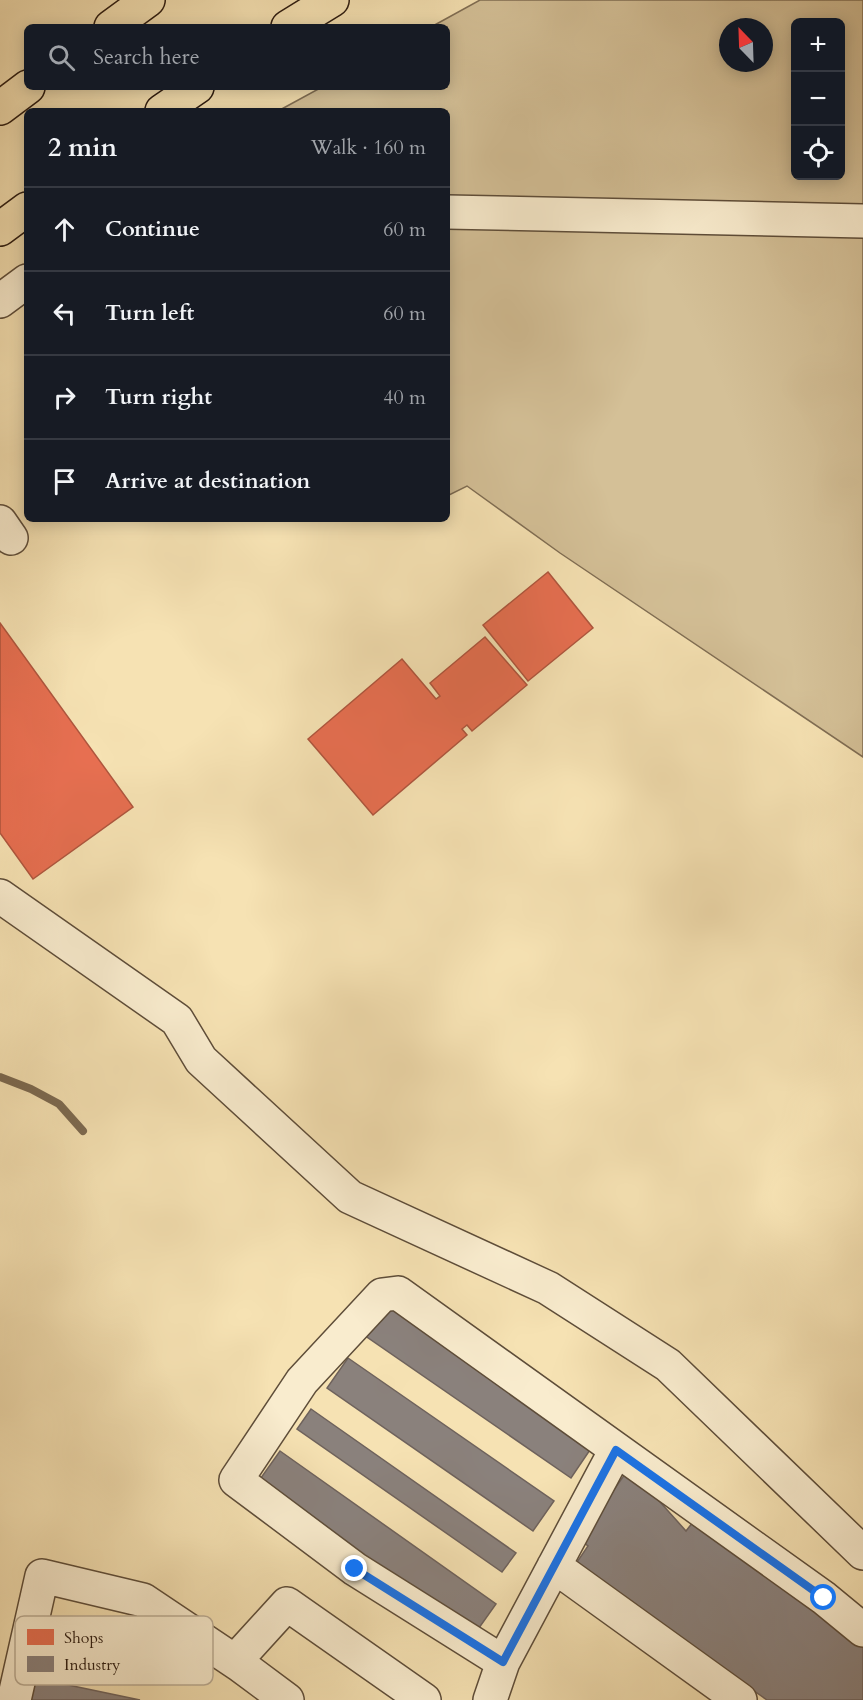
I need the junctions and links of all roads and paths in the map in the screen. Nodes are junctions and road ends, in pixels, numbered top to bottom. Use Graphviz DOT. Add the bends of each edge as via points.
graph roads {
  1 [pos="148,0"];
  2 [pos="332,0"];
  3 [pos="115,24"];
  4 [pos="293,24"];
  5 [pos="24,90"];
  6 [pos="193,90"];
  7 [pos="0,108"];
  8 [pos="166,108"];
  9 [pos="24,211"];
  10 [pos="450,212"];
  11 [pos="863,221"];
  12 [pos="0,229"];
  13 [pos="24,283"];
  14 [pos="0,301"];
  15 [pos="0,896"];
  16 [pos="616,1450"];
  17 [pos="863,1553"];
  18 [pos="554,1566"];
  19 [pos="33,1616"];
  20 [pos="166,1616"];
  21 [pos="863,1630"];
  22 [pos="213,1647"];
  23 [pos="235,1661"];
  24 [pos="503,1662"];
  25 [pos="17,1685"];
  26 [pos="14,1700"];
  27 [pos="287,1700"];
  28 [pos="424,1700"];
  29 [pos="490,1700"];
  30 [pos="740,1700"];
  1 -- 3 [label="highway"];
  2 -- 4 [label="highway"];
  5 -- 7 [label="highway"];
  6 -- 8 [label="highway"];
  9 -- 12 [label="highway"];
  10 -- 11 [label="street"];
  13 -- 14 [label="street"];
  15 -- 17 [label="street" via="177,1020 201,1060 350,1197 548,1288 668,1365"];
  16 -- 18 [label="street"];
  16 -- 21 [label="street"];
  16 -- 24 [label="street" via="398,1293 382,1295 302,1381 236,1480 355,1569"];
  18 -- 24 [label="street"];
  18 -- 30 [label="street"];
  19 -- 20 [label="street" via="42,1576 142,1600"];
  22 -- 23 [label="street"];
  23 -- 27 [label="street"];
  23 -- 28 [label="street" via="287,1604"];
  24 -- 29 [label="street"];
  25 -- 26 [label="street"];
}
